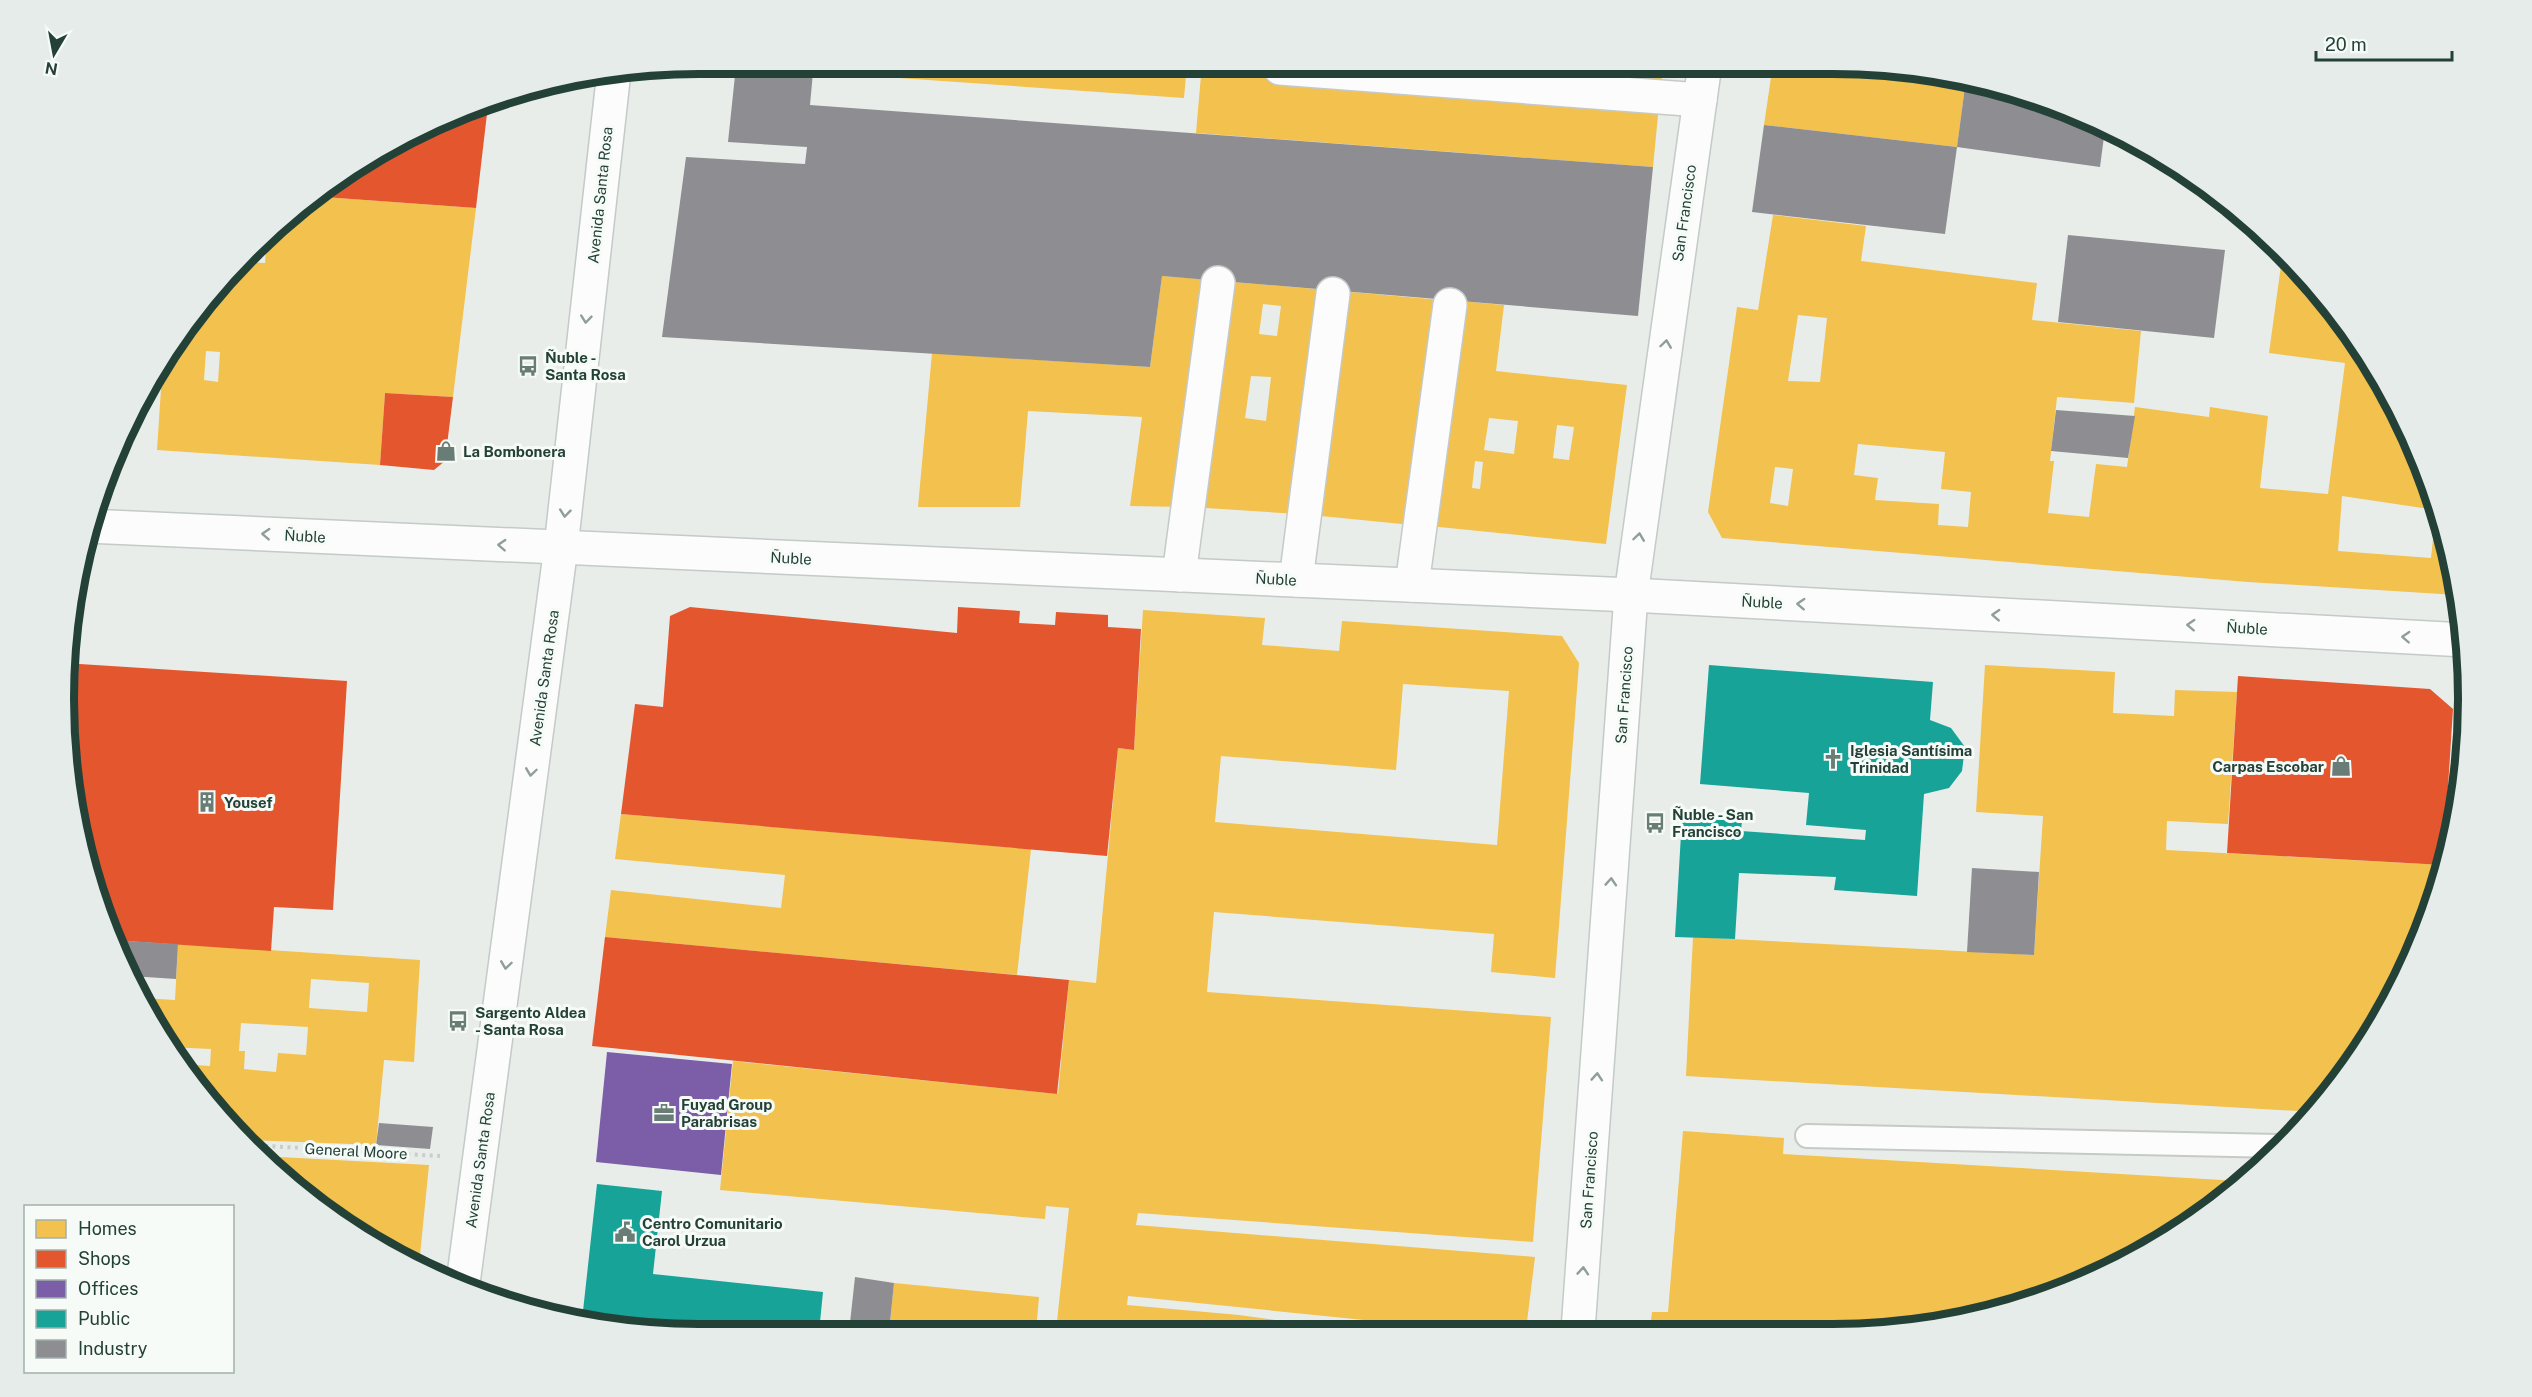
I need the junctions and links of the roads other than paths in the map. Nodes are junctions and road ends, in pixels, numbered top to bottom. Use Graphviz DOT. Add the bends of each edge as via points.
graph roads {
  1 [pos="1346,73"];
  2 [pos="1704,73"];
  3 [pos="613,80"];
  4 [pos="1700,100"];
  5 [pos="1218,283"];
  6 [pos="1333,294"];
  7 [pos="1450,305"];
  8 [pos="98,526"];
  9 [pos="561,547"];
  10 [pos="1179,575"];
  11 [pos="1296,580"];
  12 [pos="1412,585"];
  13 [pos="1631,595"];
  14 [pos="2455,639"];
  15 [pos="1807,1136"];
  16 [pos="2269,1146"];
  17 [pos="464,1278"];
  18 [pos="1578,1324"];
  1 -- 4 [label="main road"];
  2 -- 4 [label="main road, San Francisco"];
  3 -- 9 [label="main road, Avenida Santa Rosa, one-way"];
  13 -- 4 [label="main road, San Francisco, one-way"];
  5 -- 10 [label="main road"];
  6 -- 11 [label="main road"];
  7 -- 12 [label="main road"];
  9 -- 8 [label="main road, Ñuble, one-way"];
  9 -- 10 [label="main road, Ñuble"];
  9 -- 17 [label="main road, Avenida Santa Rosa, one-way"];
  10 -- 11 [label="main road, Ñuble"];
  11 -- 12 [label="main road, Ñuble"];
  12 -- 13 [label="main road, Ñuble"];
  14 -- 13 [label="main road, Ñuble, one-way"];
  18 -- 13 [label="main road, San Francisco, one-way"];
  15 -- 16 [label="lane"];
}
